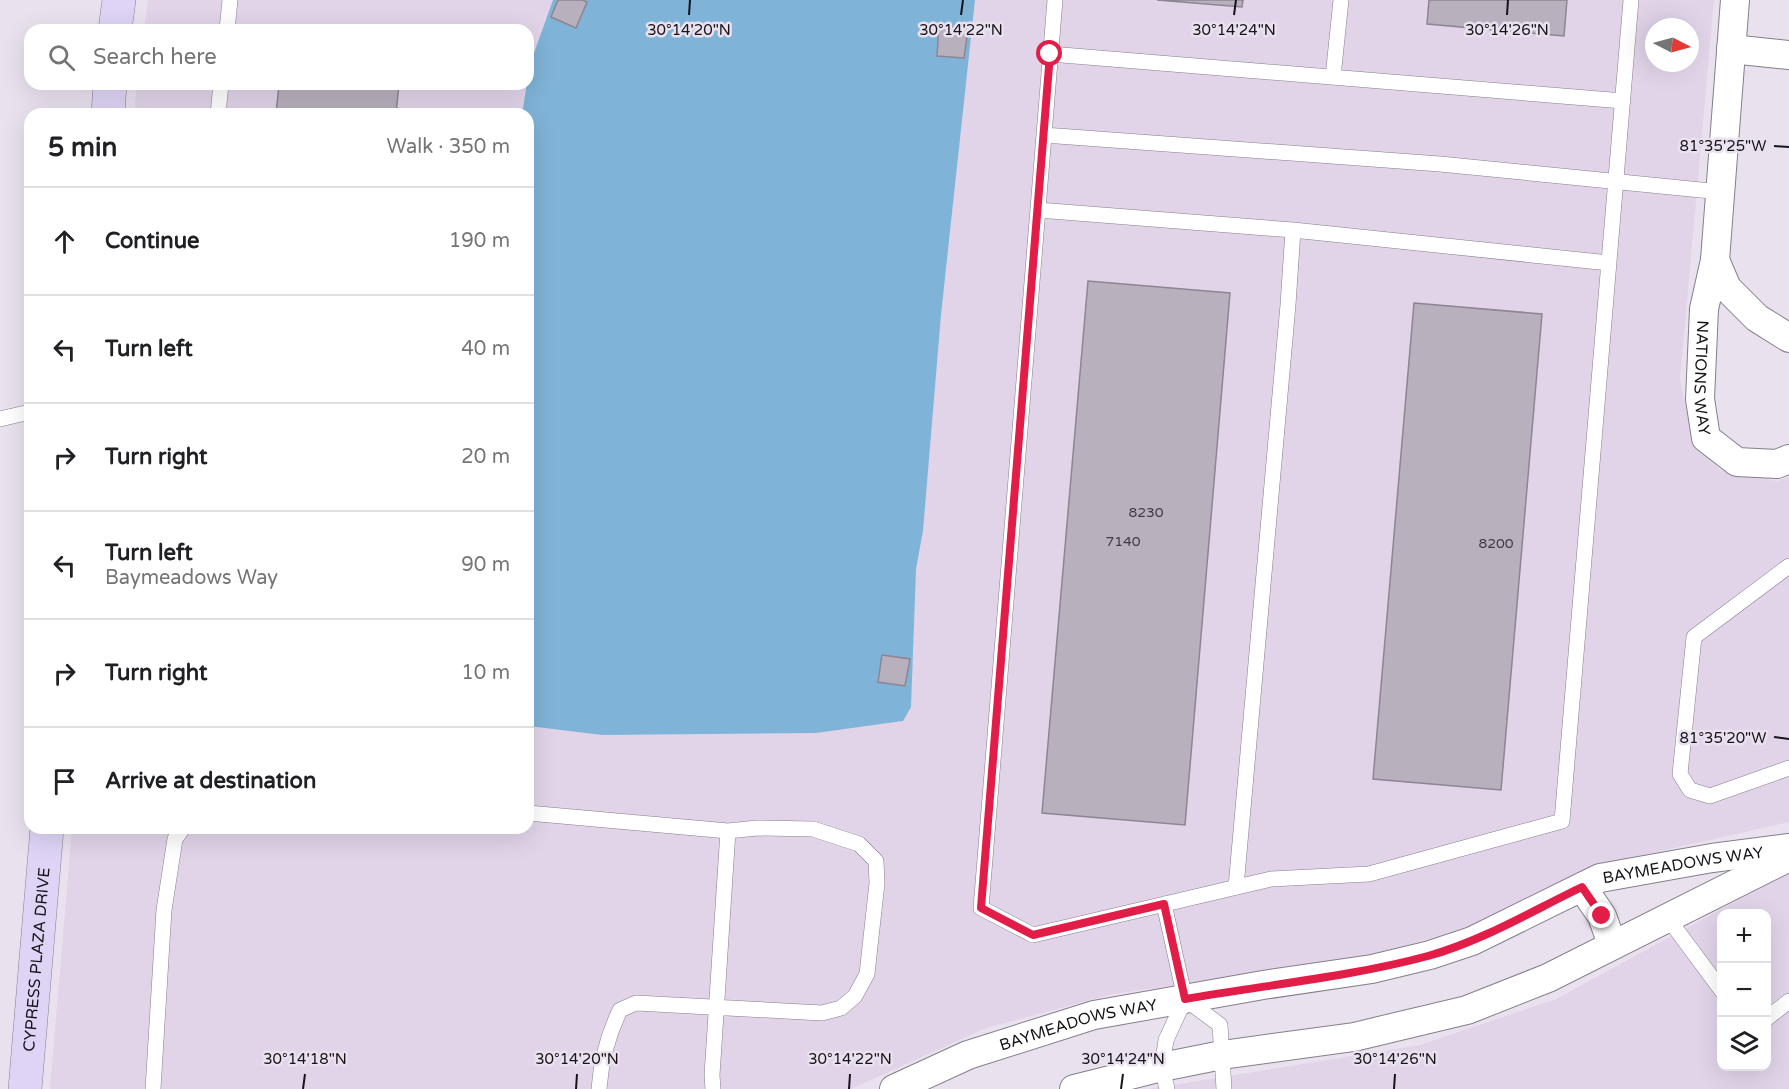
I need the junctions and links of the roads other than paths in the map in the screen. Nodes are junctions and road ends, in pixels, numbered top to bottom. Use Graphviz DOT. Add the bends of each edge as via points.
graph roads {
  1 [pos="119,0"];
  2 [pos="230,0"];
  3 [pos="1055,0"];
  4 [pos="1341,0"];
  5 [pos="1631,0"];
  6 [pos="1735,0"];
  7 [pos="116,24"];
  8 [pos="228,24"];
  9 [pos="1731,49"];
  10 [pos="1050,54"];
  11 [pos="1789,55"];
  12 [pos="1333,77"];
  13 [pos="110,90"];
  14 [pos="220,90"];
  15 [pos="1623,101"];
  16 [pos="108,108"];
  17 [pos="219,108"];
  18 [pos="1044,135"];
  19 [pos="1616,181"];
  20 [pos="1721,192"];
  21 [pos="1038,210"];
  22 [pos="1293,230"];
  23 [pos="1715,260"];
  24 [pos="1609,263"];
  25 [pos="1789,338"];
  26 [pos="24,413"];
  27 [pos="0,419"];
  28 [pos="1789,459"];
  29 [pos="1789,566"];
  30 [pos="1789,768"];
  31 [pos="534,814"];
  32 [pos="728,831"];
  33 [pos="47,834"];
  34 [pos="179,834"];
  35 [pos="1789,848"];
  36 [pos="1789,857"];
  37 [pos="1236,887"];
  38 [pos="1582,887"];
  39 [pos="1164,904"];
  40 [pos="1667,917"];
  41 [pos="1612,944"];
  42 [pos="1717,984"];
  43 [pos="1185,999"];
  44 [pos="1789,1001"];
  45 [pos="717,1007"];
  46 [pos="1769,1017"];
  47 [pos="1222,1055"];
  48 [pos="1164,1078"];
  49 [pos="26,1089"];
  50 [pos="153,1089"];
  51 [pos="599,1089"];
  52 [pos="714,1089"];
  53 [pos="894,1089"];
  54 [pos="1074,1089"];
  55 [pos="1224,1089"];
  1 -- 7 [label="street"];
  2 -- 8 [label="lane"];
  3 -- 10 [label="lane"];
  4 -- 12 [label="lane"];
  5 -- 15 [label="lane"];
  6 -- 9 [label="street, NATIONS WAY"];
  9 -- 11 [label="street"];
  9 -- 20 [label="street, NATIONS WAY"];
  10 -- 12 [label="lane"];
  10 -- 18 [label="lane"];
  12 -- 15 [label="lane"];
  13 -- 16 [label="street"];
  14 -- 17 [label="lane"];
  15 -- 19 [label="lane"];
  18 -- 19 [label="lane"];
  18 -- 21 [label="lane"];
  19 -- 20 [label="lane"];
  19 -- 24 [label="lane"];
  20 -- 23 [label="street, NATIONS WAY"];
  21 -- 22 [label="lane"];
  21 -- 39 [label="lane" via="981,908 1033,935"];
  22 -- 24 [label="lane"];
  22 -- 37 [label="lane"];
  23 -- 25 [label="street, NATIONS WAY" via="1727,288 1757,318"];
  23 -- 28 [label="street, NATIONS WAY" via="1704,309 1700,399 1706,438 1737,462 1777,464"];
  24 -- 37 [label="lane" via="1562,821 1369,874 1271,879"];
  26 -- 27 [label="lane"];
  29 -- 30 [label="lane" via="1694,637 1680,774 1690,790 1710,796"];
  31 -- 32 [label="lane"];
  32 -- 45 [label="lane"];
  32 -- 45 [label="lane" via="813,829 859,844 876,861 877,883 867,974 855,996 841,1008 822,1012"];
  33 -- 49 [label="street, CYPRESS PLAZA DRIVE"];
  34 -- 50 [label="lane" via="165,910"];
  35 -- 38 [label="street, BAYMEADOWS WAY" via="1600,878"];
  36 -- 40 [label="street, BAYMEADOWS WAY"];
  37 -- 39 [label="lane"];
  38 -- 41 [label="street" via="1602,916"];
  38 -- 43 [label="street, BAYMEADOWS WAY" via="1472,941 1430,955 1372,969"];
  39 -- 43 [label="lane"];
  40 -- 41 [label="street, BAYMEADOWS WAY"];
  40 -- 42 [label="lane"];
  41 -- 47 [label="street, BAYMEADOWS WAY" via="1548,978 1467,1010 1354,1037"];
  43 -- 47 [label="lane" via="1220,1025"];
  43 -- 48 [label="lane" via="1166,1040"];
  43 -- 53 [label="street, BAYMEADOWS WAY" via="1094,1016 1027,1035 968,1055"];
  44 -- 46 [label="lane"];
  45 -- 51 [label="lane" via="636,1003 620,1010 609,1034"];
  45 -- 52 [label="lane"];
  47 -- 48 [label="street, BAYMEADOWS WAY"];
  47 -- 55 [label="lane"];
  48 -- 54 [label="street, BAYMEADOWS WAY"];
}
